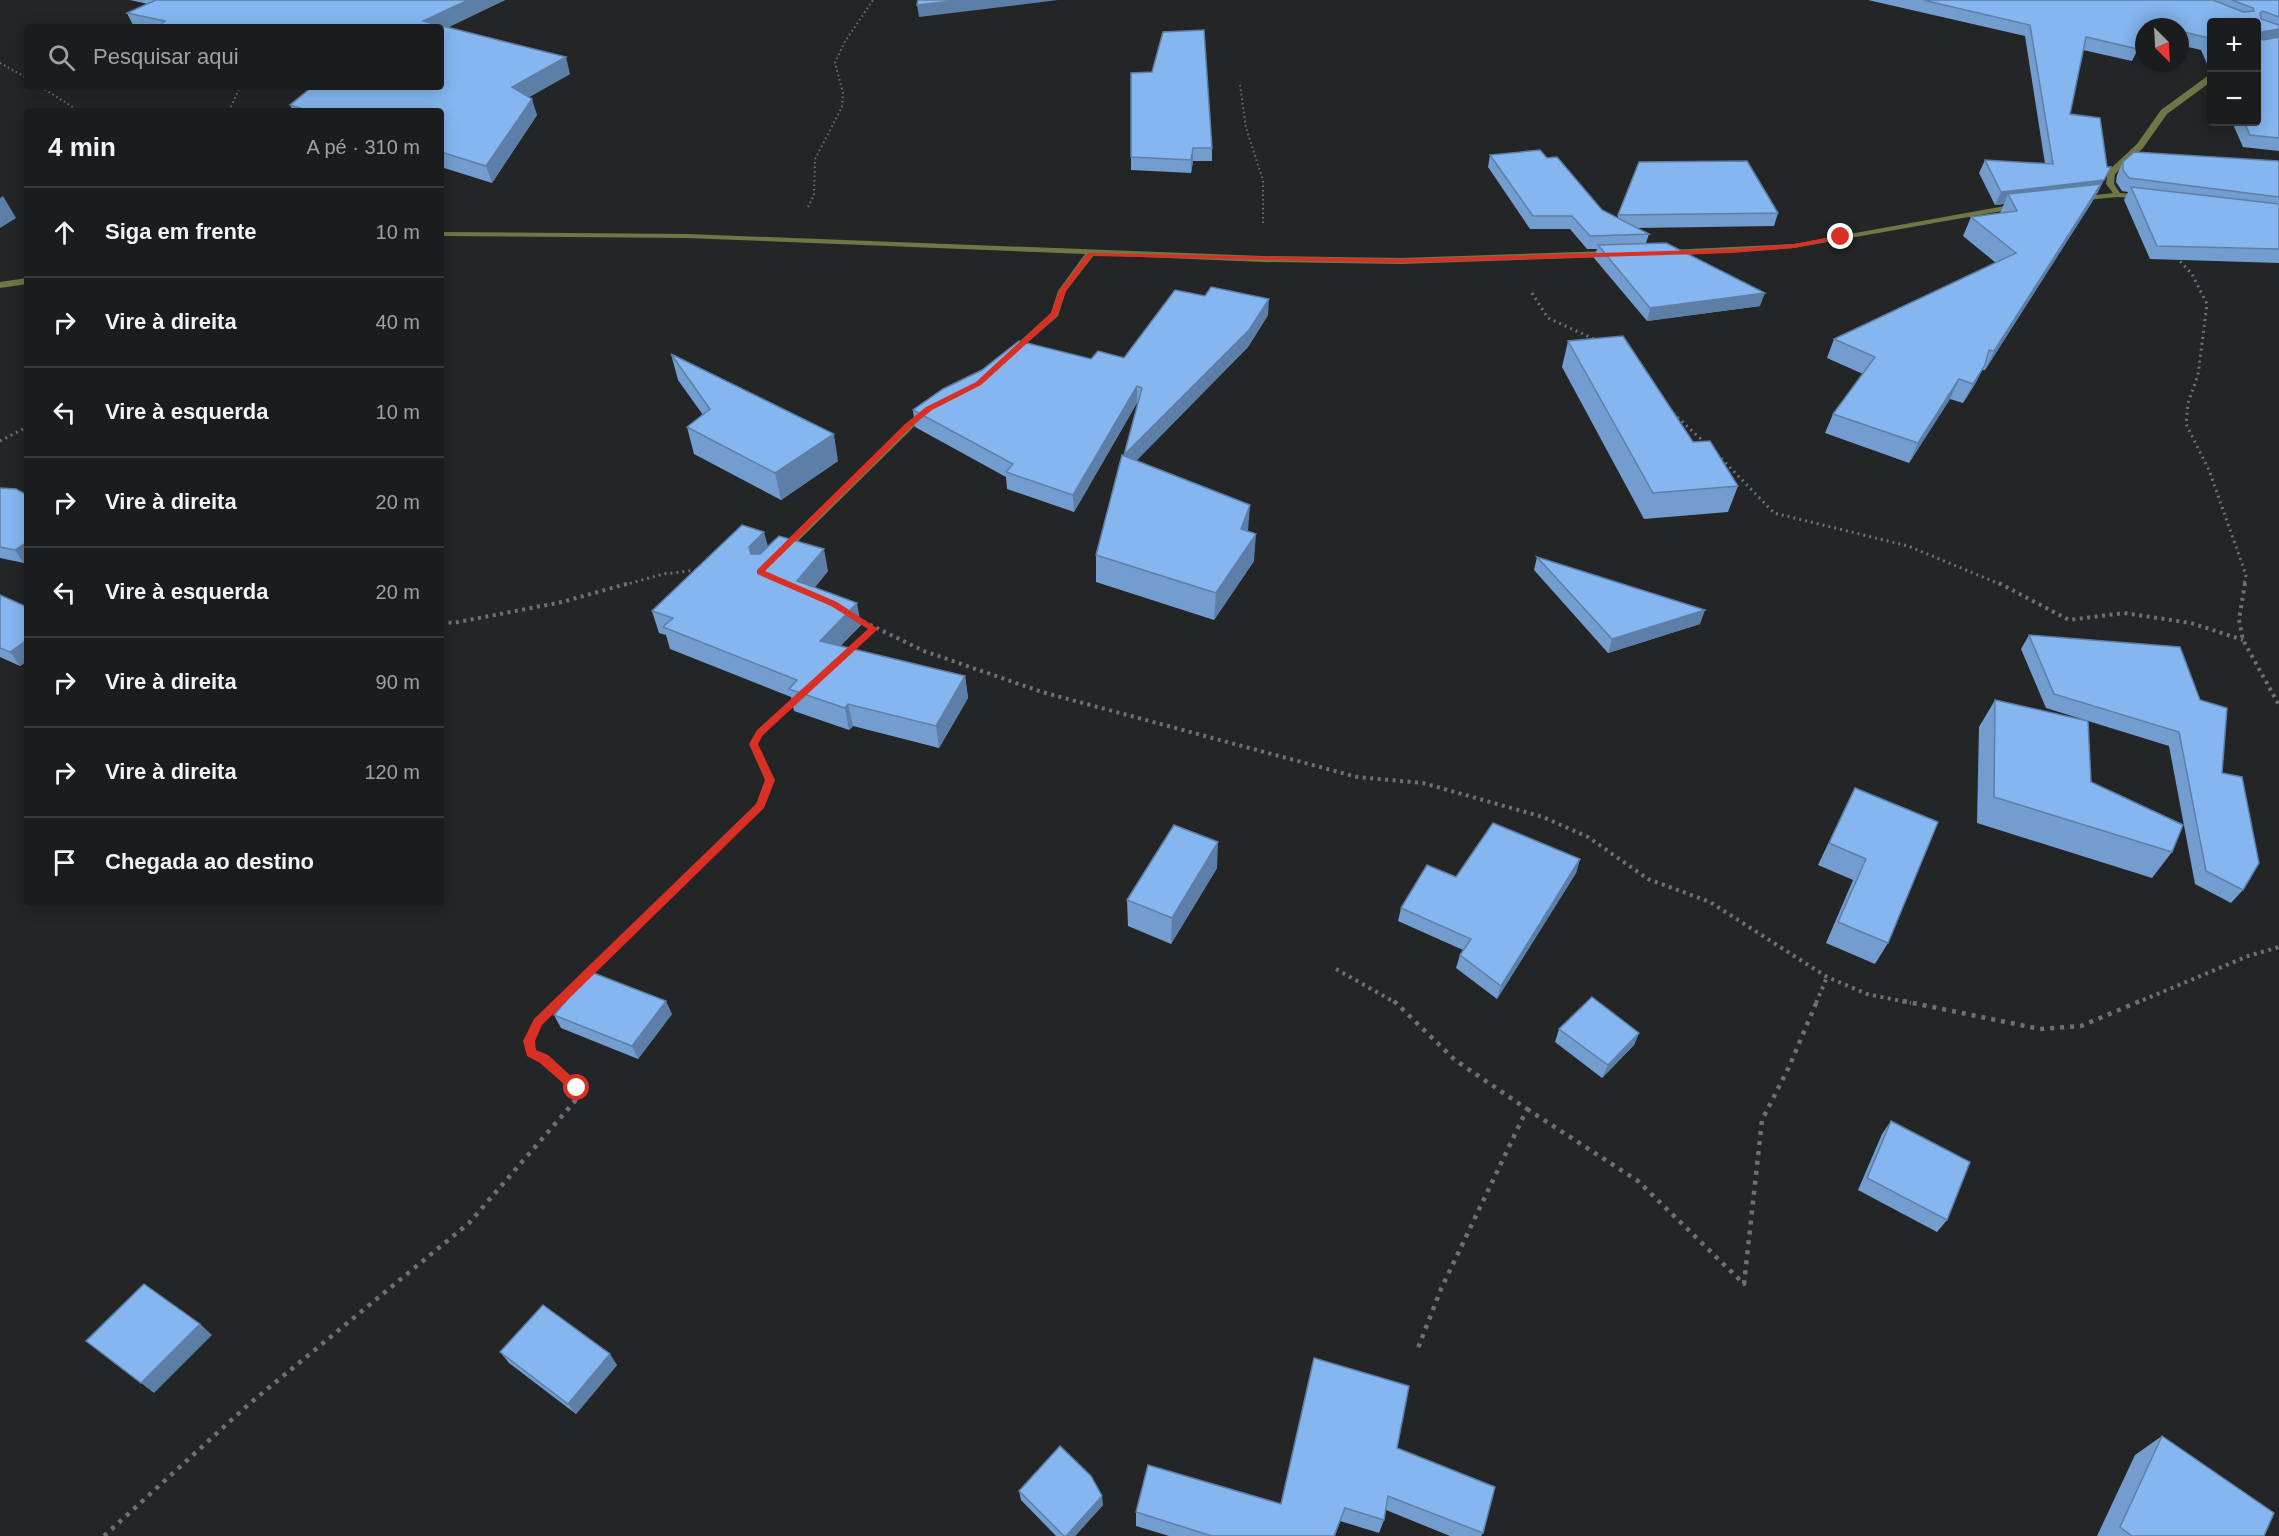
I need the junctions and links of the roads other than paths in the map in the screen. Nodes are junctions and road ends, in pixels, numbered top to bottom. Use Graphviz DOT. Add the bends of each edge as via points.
graph roads {
  1 [pos="2207,80"];
  2 [pos="2118,195"];
  3 [pos="2153,198"];
  4 [pos="2064,201"];
  5 [pos="2031,204"];
  6 [pos="444,234"];
  7 [pos="1662,253"];
  8 [pos="1090,254"];
  9 [pos="1616,254"];
  10 [pos="24,281"];
  11 [pos="0,285"];
  12 [pos="1004,360"];
  13 [pos="939,403"];
  14 [pos="776,557"];
  1 -- 2 [label="street" via="2164,112 2140,146 2111,173 2110,184"];
  2 -- 3 [label="street"];
  2 -- 4 [label="street"];
  5 -- 7 [label="street" via="1794,246"];
  6 -- 8 [label="street" via="687,236 983,246"];
  8 -- 9 [label="street" via="1401,261"];
  8 -- 12 [label="street" via="1062,291 1055,314"];
  10 -- 11 [label="street"];
  13 -- 14 [label="street" via="908,426"];
}
